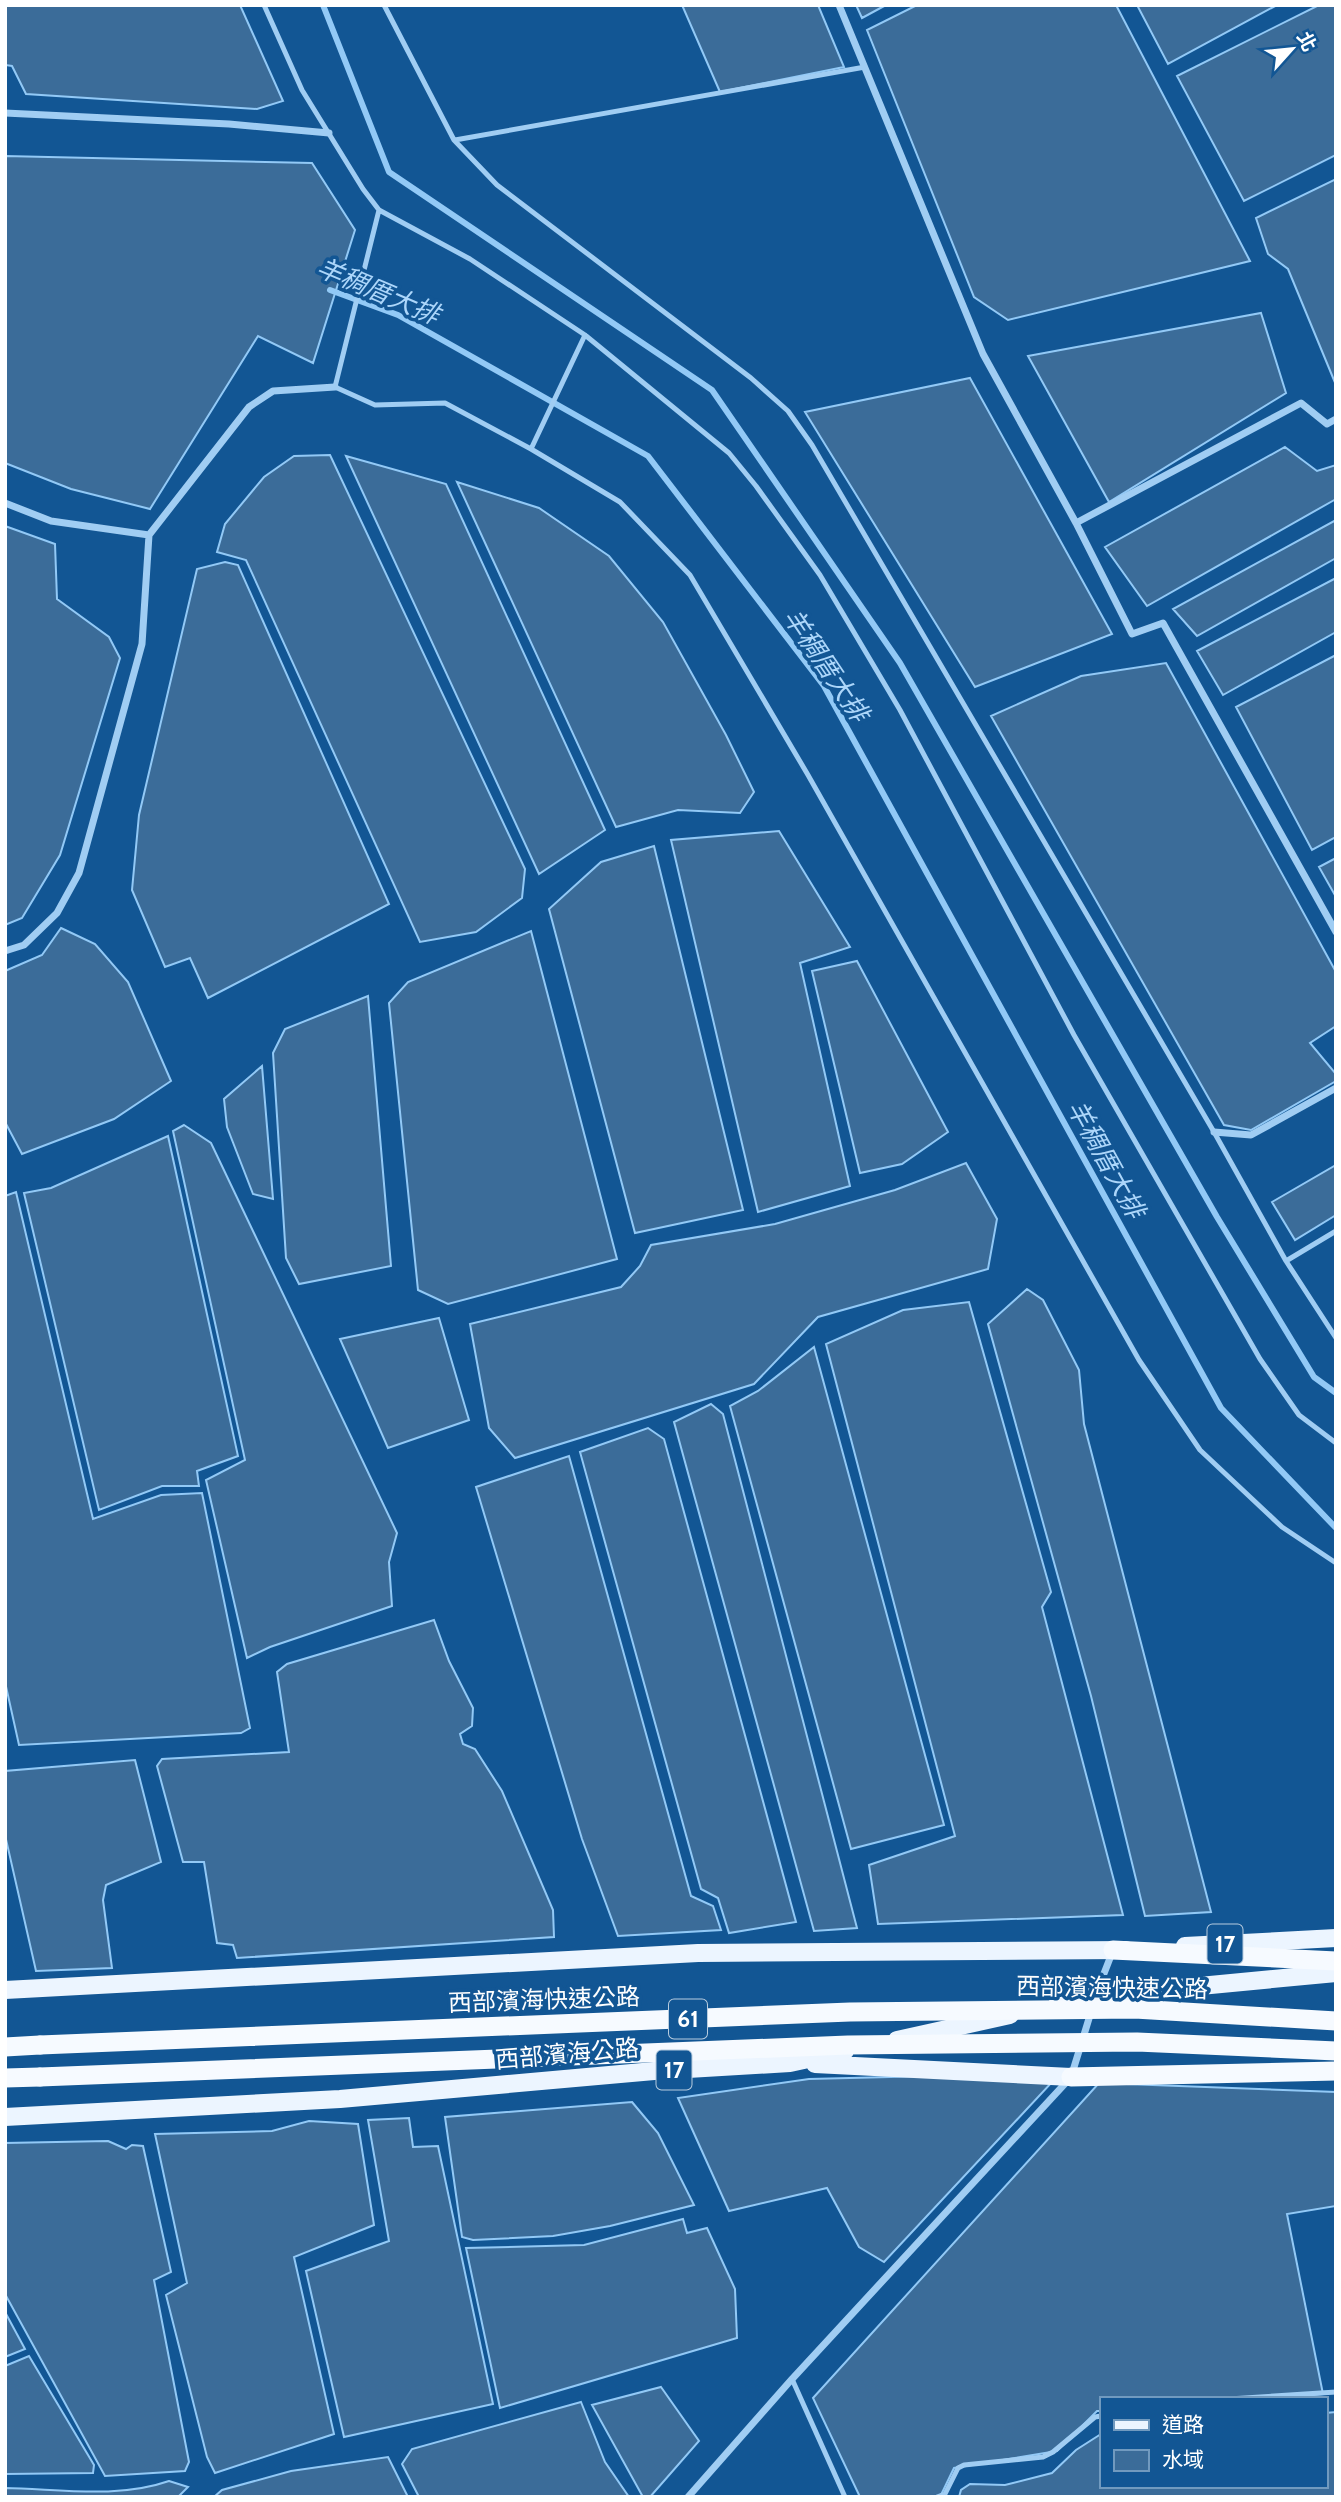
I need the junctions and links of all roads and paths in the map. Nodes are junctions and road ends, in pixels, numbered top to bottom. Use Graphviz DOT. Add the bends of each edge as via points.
graph roads {
  1 [pos="264,5"];
  2 [pos="384,5"];
  3 [pos="839,5"];
  4 [pos="865,67"];
  5 [pos="5,113"];
  6 [pos="329,133"];
  7 [pos="454,140"];
  8 [pos="379,209"];
  9 [pos="585,335"];
  10 [pos="335,387"];
  11 [pos="1336,419"];
  12 [pos="531,449"];
  13 [pos="5,503"];
  14 [pos="1076,523"];
  15 [pos="149,535"];
  16 [pos="1336,932"];
  17 [pos="5,951"];
  18 [pos="1335,1090"];
  19 [pos="1214,1132"];
  20 [pos="1336,1231"];
  21 [pos="1286,1261"];
  22 [pos="1336,1338"];
  23 [pos="1336,1443"];
  24 [pos="1336,1563"];
  25 [pos="1336,1938"];
  26 [pos="1114,1950"];
  27 [pos="1336,1961"];
  28 [pos="1336,1973"];
  29 [pos="5,1990"];
  30 [pos="1096,1996"];
  31 [pos="1336,2021"];
  32 [pos="5,2047"];
  33 [pos="1336,2052"];
  34 [pos="790,2063"];
  35 [pos="1336,2071"];
  36 [pos="1071,2077"];
  37 [pos="5,2078"];
  38 [pos="5,2117"];
  39 [pos="792,2379"];
  40 [pos="1336,2392"];
  41 [pos="1259,2397"];
  42 [pos="1100,2416"];
  43 [pos="688,2497"];
  44 [pos="845,2497"];
  45 [pos="937,2497"];
  1 -- 6 [label="lane" via="302,90"];
  2 -- 7 [label="lane"];
  3 -- 4 [label="street"];
  4 -- 7 [label="lane"];
  4 -- 14 [label="street" via="983,354"];
  5 -- 6 [label="street"];
  6 -- 8 [label="lane"];
  7 -- 19 [label="lane" via="496,185 788,411"];
  8 -- 9 [label="lane" via="470,259"];
  8 -- 10 [label="lane"];
  9 -- 12 [label="lane"];
  9 -- 23 [label="lane" via="729,453 820,575 900,710 1074,1035 1260,1359 1298,1415"];
  10 -- 12 [label="lane" via="375,405 445,403"];
  10 -- 15 [label="street" via="273,391 249,407"];
  11 -- 14 [label="street" via="1326,424 1301,402"];
  12 -- 24 [label="lane" via="620,502 690,575 1139,1360 1200,1450 1282,1527"];
  13 -- 15 [label="street" via="51,521"];
  14 -- 16 [label="street" via="1132,634 1163,622"];
  15 -- 17 [label="street" via="142,644 79,873 57,913 24,945"];
  18 -- 19 [label="street" via="1251,1135"];
  19 -- 21 [label="lane"];
  20 -- 21 [label="lane"];
  21 -- 22 [label="lane"];
  25 -- 26 [label="main road, 17"];
  26 -- 27 [label="highway"];
  26 -- 29 [label="main road, 17" via="698,1953"];
  26 -- 30 [label="street"];
  28 -- 30 [label="main road, 西部濱海公路 / 17"];
  30 -- 34 [label="main road, 西部濱海公路 / 17"];
  30 -- 36 [label="street"];
  31 -- 32 [label="highway, 西部濱海快速公路 / 61, bridge" via="1135,2009 850,2012"];
  33 -- 37 [label="highway, 61, bridge" via="1137,2042 848,2045"];
  34 -- 36 [label="main road"];
  34 -- 38 [label="main road, 西部濱海公路 / 17" via="340,2099"];
  35 -- 36 [label="highway"];
  36 -- 39 [label="street"];
  39 -- 43 [label="street"];
  39 -- 44 [label="lane"];
  40 -- 41 [label="lane"];
  42 -- 45 [label="lane" via="1043,2457 964,2465 945,2494"];
}
